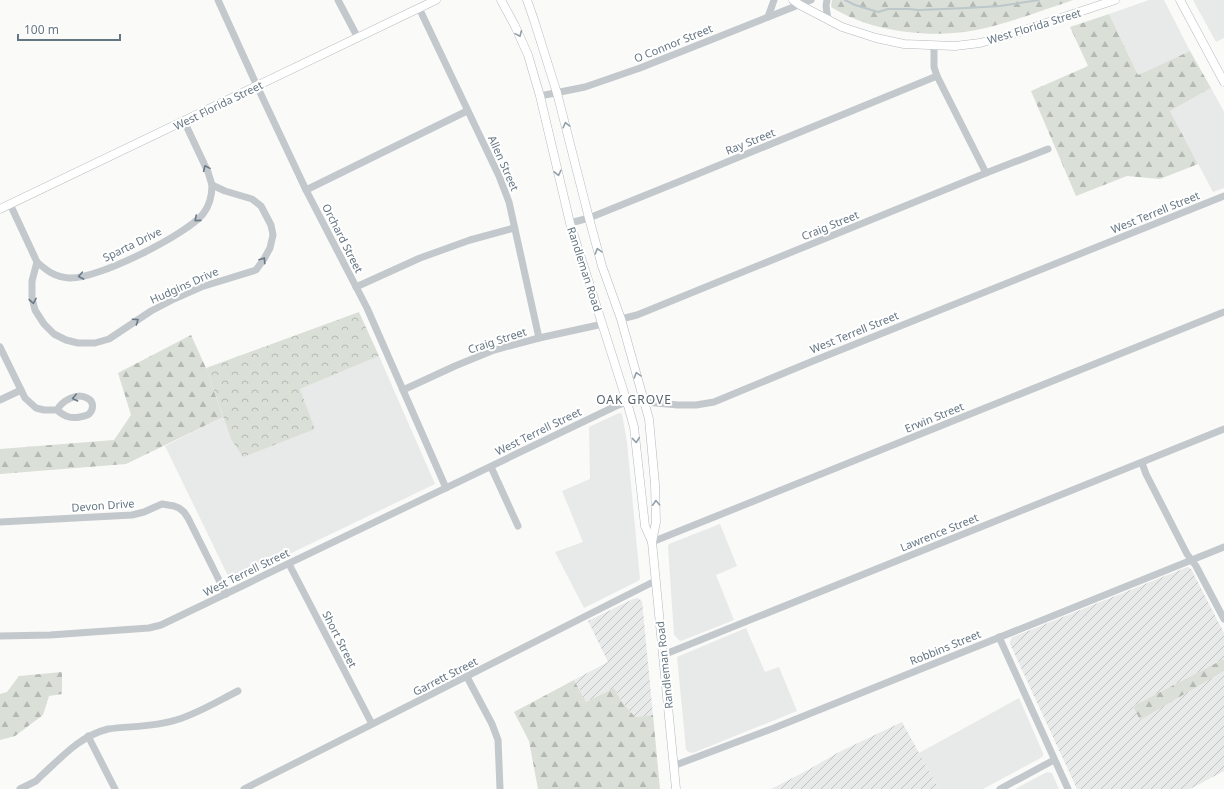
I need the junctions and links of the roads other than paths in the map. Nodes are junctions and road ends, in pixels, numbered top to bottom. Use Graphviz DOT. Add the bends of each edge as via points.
graph roads {
  1 [pos="218,0"];
  2 [pos="338,0"];
  3 [pos="436,0"];
  4 [pos="501,0"];
  5 [pos="526,0"];
  6 [pos="774,0"];
  7 [pos="811,0"];
  8 [pos="827,0"];
  9 [pos="1115,0"];
  10 [pos="1180,0"];
  11 [pos="796,2"];
  12 [pos="419,8"];
  13 [pos="768,17"];
  14 [pos="828,20"];
  15 [pos="358,38"];
  16 [pos="934,46"];
  17 [pos="937,76"];
  18 [pos="1224,82"];
  19 [pos="257,86"];
  20 [pos="557,93"];
  21 [pos="540,96"];
  22 [pos="467,111"];
  23 [pos="184,121"];
  24 [pos="1048,149"];
  25 [pos="986,173"];
  26 [pos="212,185"];
  27 [pos="306,190"];
  28 [pos="1224,196"];
  29 [pos="10,204"];
  30 [pos="0,209"];
  31 [pos="589,218"];
  32 [pos="570,223"];
  33 [pos="514,228"];
  34 [pos="37,262"];
  35 [pos="356,287"];
  36 [pos="1224,312"];
  37 [pos="621,319"];
  38 [pos="603,324"];
  39 [pos="539,338"];
  40 [pos="0,347"];
  41 [pos="21,390"];
  42 [pos="403,390"];
  43 [pos="0,400"];
  44 [pos="628,402"];
  45 [pos="645,402"];
  46 [pos="57,410"];
  47 [pos="1224,430"];
  48 [pos="1142,463"];
  49 [pos="491,467"];
  50 [pos="446,488"];
  51 [pos="0,522"];
  52 [pos="518,526"];
  53 [pos="652,542"];
  54 [pos="1224,547"];
  55 [pos="1192,560"];
  56 [pos="288,564"];
  57 [pos="655,581"];
  58 [pos="226,594"];
  59 [pos="1224,619"];
  60 [pos="0,636"];
  61 [pos="999,637"];
  62 [pos="662,655"];
  63 [pos="467,677"];
  64 [pos="238,691"];
  65 [pos="372,724"];
  66 [pos="88,736"];
  67 [pos="1054,760"];
  68 [pos="673,766"];
  69 [pos="20,789"];
  70 [pos="115,789"];
  71 [pos="244,789"];
  72 [pos="500,789"];
  73 [pos="676,789"];
  74 [pos="1000,789"];
  75 [pos="1068,789"];
  1 -- 19 [label="street, Orchard Street"];
  2 -- 15 [label="street"];
  3 -- 12 [label="main road, West Florida Street"];
  4 -- 21 [label="main road, Randleman Road, one-way" via="516,26 528,55"];
  5 -- 20 [label="main road, Randleman Road"];
  6 -- 13 [label="street"];
  7 -- 11 [label="street, O Connor Street"];
  8 -- 14 [label="street"];
  9 -- 16 [label="main road, West Florida Street" via="980,43"];
  10 -- 18 [label="main road"];
  11 -- 13 [label="street, O Connor Street"];
  11 -- 14 [label="main road, West Florida Street"];
  12 -- 15 [label="main road, West Florida Street"];
  12 -- 22 [label="street, Allen Street"];
  13 -- 20 [label="street, O Connor Street" via="640,68 586,87"];
  14 -- 16 [label="main road, West Florida Street" via="876,38 904,44"];
  15 -- 19 [label="main road, West Florida Street"];
  16 -- 17 [label="street" via="934,67"];
  17 -- 25 [label="street"];
  17 -- 31 [label="street, Ray Street"];
  19 -- 23 [label="main road, West Florida Street"];
  19 -- 27 [label="street, Orchard Street"];
  20 -- 21 [label="street, O Connor Street"];
  31 -- 20 [label="main road, Randleman Road, one-way"];
  21 -- 32 [label="main road, Randleman Road, one-way"];
  22 -- 27 [label="street"];
  22 -- 33 [label="street, Allen Street" via="499,176 509,202"];
  26 -- 23 [label="street, one-way"];
  23 -- 29 [label="main road, West Florida Street"];
  24 -- 25 [label="street, Craig Street"];
  25 -- 37 [label="street, Craig Street" via="637,315"];
  26 -- 34 [label="street, Sparta Drive, one-way" via="209,204 190,226 159,245 117,265 71,278 58,277"];
  34 -- 26 [label="street, Hudgins Drive, one-way" via="32,281 32,298 35,310 44,324 54,334 78,343 95,343 109,339 174,299 201,287 256,270 264,259 273,235 261,206 252,199"];
  27 -- 35 [label="street, Orchard Street"];
  28 -- 45 [label="street, West Terrell Street" via="714,402 696,405"];
  29 -- 30 [label="main road, West Florida Street"];
  29 -- 34 [label="street"];
  31 -- 32 [label="street, Ray Street"];
  37 -- 31 [label="main road, Randleman Road, one-way" via="602,266"];
  32 -- 38 [label="main road, Randleman Road"];
  33 -- 35 [label="street" via="420,258"];
  33 -- 39 [label="street, Allen Street"];
  35 -- 42 [label="street, Orchard Street"];
  36 -- 53 [label="street, Erwin Street"];
  45 -- 37 [label="main road, Randleman Road, one-way"];
  38 -- 39 [label="street, Craig Street"];
  38 -- 44 [label="main road, Randleman Road"];
  39 -- 42 [label="street, Craig Street" via="494,350"];
  40 -- 41 [label="street"];
  41 -- 43 [label="street"];
  41 -- 46 [label="street" via="36,408"];
  42 -- 50 [label="street, Orchard Street"];
  44 -- 45 [label="street, West Terrell Street"];
  44 -- 49 [label="street, West Terrell Street"];
  44 -- 53 [label="main road, Randleman Road, one-way" via="634,427 645,526"];
  53 -- 45 [label="main road, Randleman Road, one-way" via="656,522 655,487"];
  46 -- 46 [label="street, one-way" via="64,416 75,418 89,414 93,405 84,396 63,402"];
  47 -- 48 [label="street, Lawrence Street"];
  48 -- 55 [label="street"];
  48 -- 62 [label="street, Lawrence Street"];
  49 -- 50 [label="street, West Terrell Street"];
  49 -- 52 [label="street"];
  50 -- 56 [label="street, West Terrell Street"];
  51 -- 58 [label="street, Devon Drive" via="132,515 162,504 174,506 188,518"];
  53 -- 57 [label="main road, Randleman Road"];
  54 -- 55 [label="street, Robbins Street"];
  55 -- 59 [label="street"];
  55 -- 61 [label="street, Robbins Street"];
  56 -- 58 [label="street, West Terrell Street"];
  56 -- 65 [label="street, Short Street"];
  57 -- 62 [label="main road, Randleman Road"];
  57 -- 63 [label="street, Garrett Street"];
  58 -- 60 [label="street, West Terrell Street" via="161,625 149,628"];
  61 -- 67 [label="street"];
  61 -- 68 [label="street, Robbins Street"];
  62 -- 68 [label="main road, Randleman Road"];
  63 -- 65 [label="street, Garrett Street"];
  63 -- 72 [label="street" via="498,740"];
  64 -- 66 [label="street" via="176,720 108,729"];
  65 -- 71 [label="street, Garrett Street"];
  66 -- 69 [label="street" via="36,780"];
  66 -- 70 [label="street"];
  67 -- 74 [label="street"];
  67 -- 75 [label="street"];
  68 -- 73 [label="main road, Randleman Road"];
}
